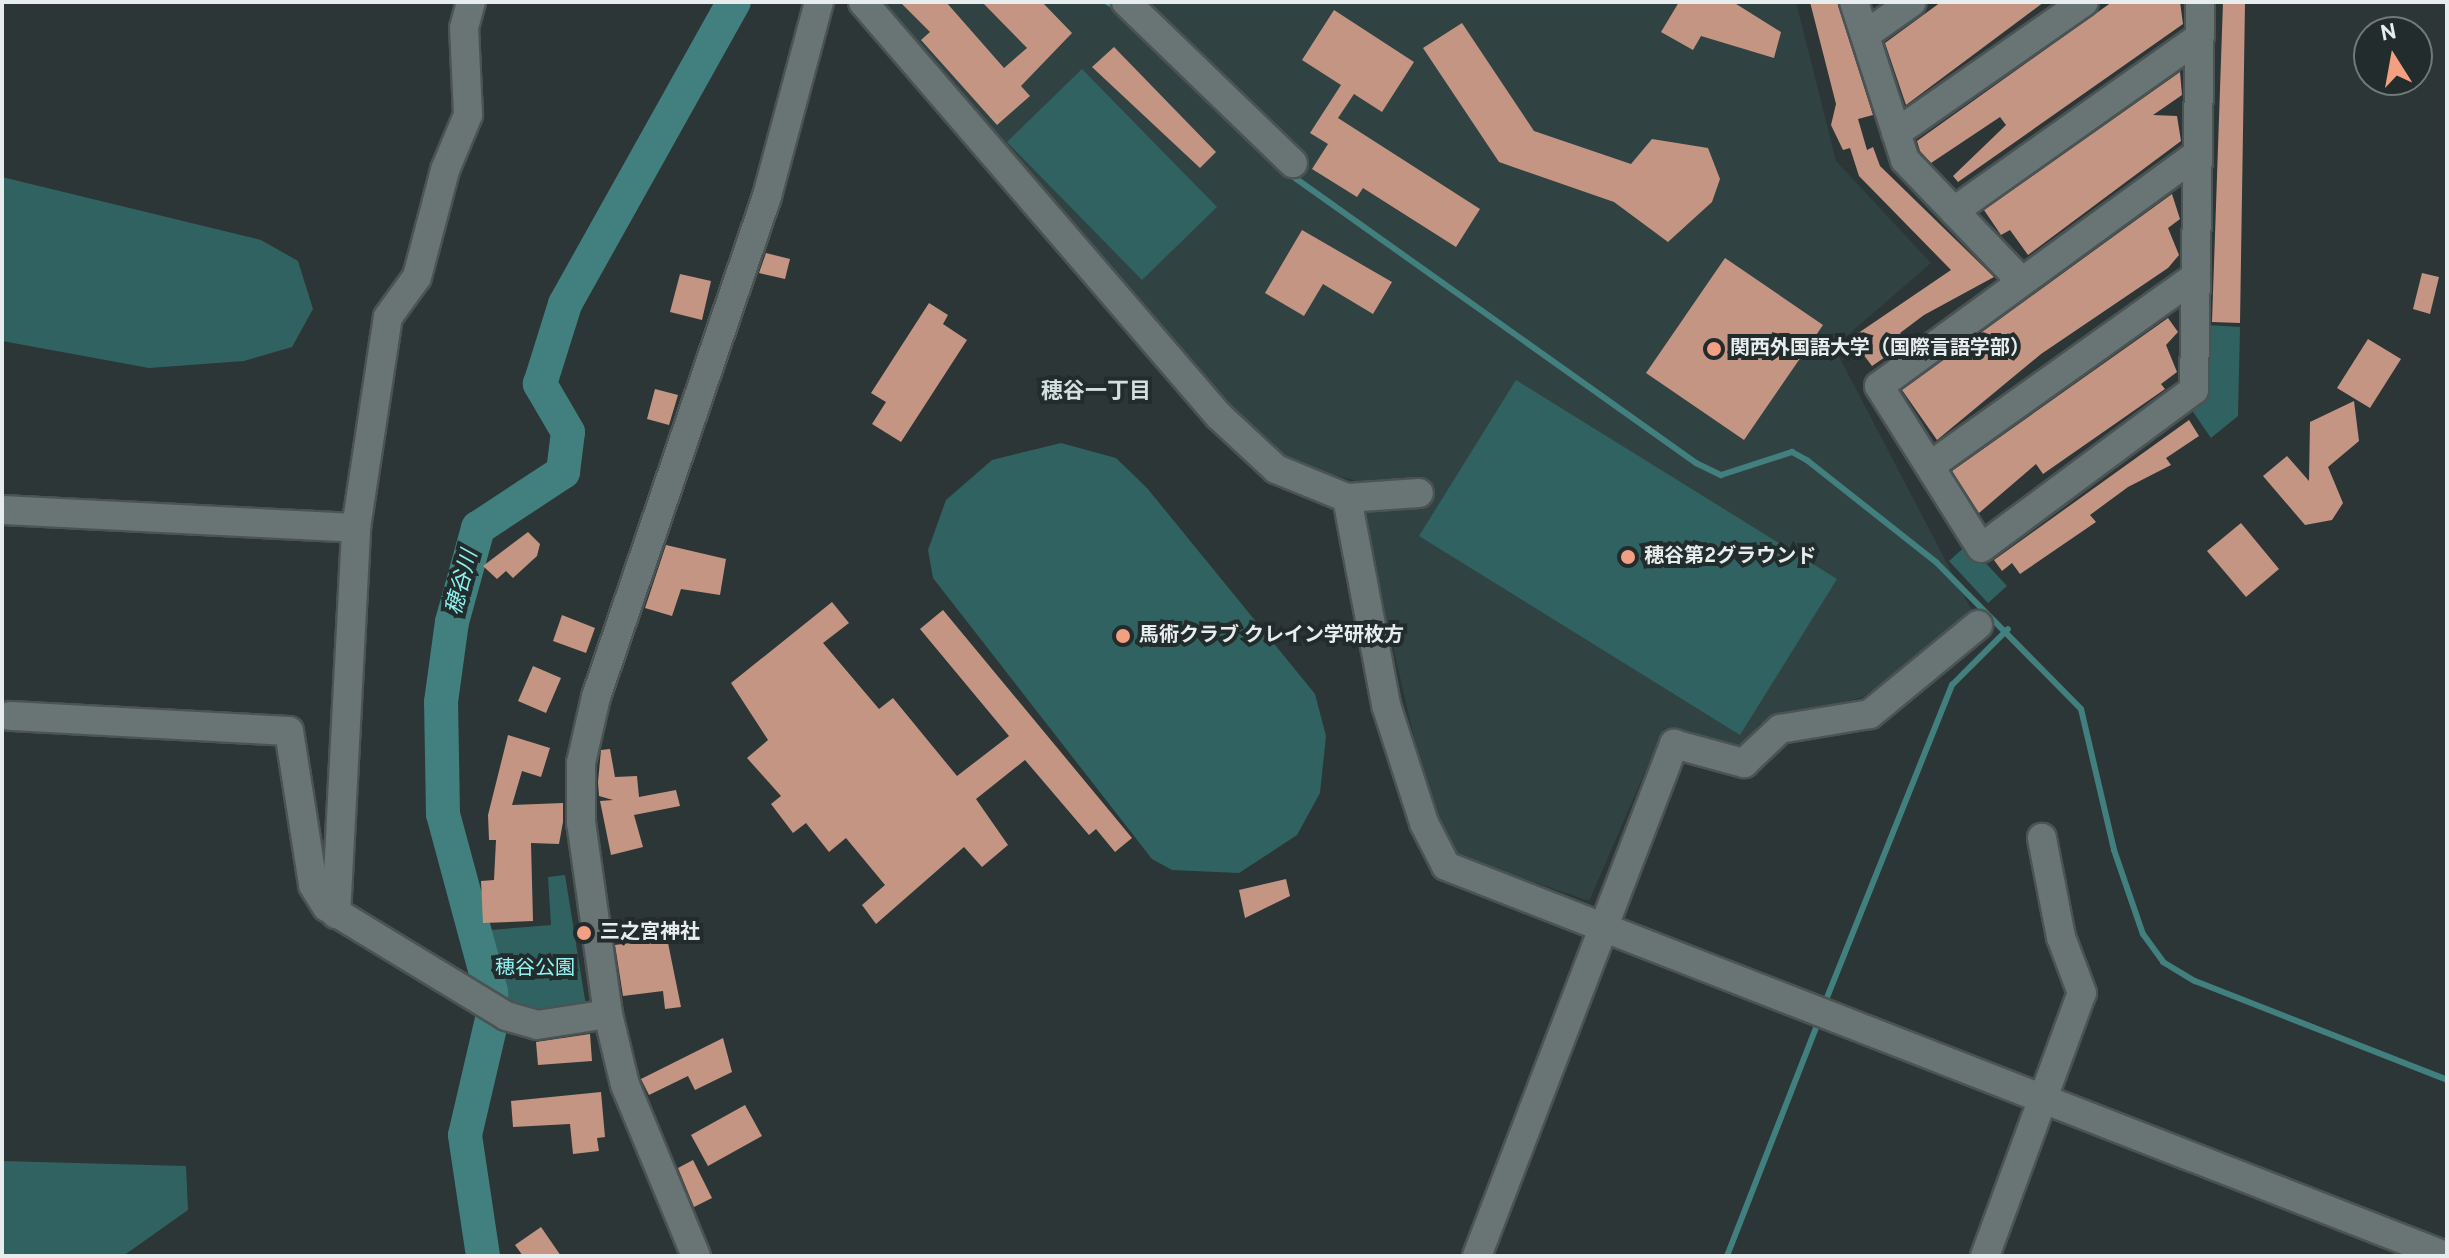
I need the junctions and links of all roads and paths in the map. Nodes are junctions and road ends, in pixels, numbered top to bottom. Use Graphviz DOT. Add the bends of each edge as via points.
graph roads {
  1 [pos="471,2"];
  2 [pos="819,2"];
  3 [pos="863,2"];
  4 [pos="1126,2"];
  5 [pos="1854,2"];
  6 [pos="1912,2"];
  7 [pos="2084,2"];
  8 [pos="2200,2"];
  9 [pos="1865,35"];
  10 [pos="2200,37"];
  11 [pos="1896,133"];
  12 [pos="2196,155"];
  13 [pos="1293,163"];
  14 [pos="1954,211"];
  15 [pos="2194,278"];
  16 [pos="2020,280"];
  17 [pos="1930,466"];
  18 [pos="1419,493"];
  19 [pos="1347,498"];
  20 [pos="2,510"];
  21 [pos="356,528"];
  22 [pos="1978,625"];
  23 [pos="10,716"];
  24 [pos="2042,838"];
  25 [pos="336,914"];
  26 [pos="1603,927"];
  27 [pos="608,1014"];
  28 [pos="2045,1098"];
  29 [pos="696,1256"];
  30 [pos="1477,1256"];
  31 [pos="1985,1256"];
  32 [pos="2446,1256"];
  1 -- 21 [label="street" via="464,28 468,115 417,277 388,317"];
  2 -- 27 [label="street" via="767,196 585,734 581,823"];
  3 -- 19 [label="street" via="1219,416 1276,469"];
  4 -- 13 [label="street"];
  5 -- 9 [label="street"];
  6 -- 9 [label="street"];
  7 -- 11 [label="street"];
  8 -- 10 [label="street"];
  9 -- 11 [label="street"];
  10 -- 12 [label="street"];
  10 -- 14 [label="street"];
  11 -- 14 [label="street" via="1905,160"];
  12 -- 15 [label="street"];
  12 -- 16 [label="street"];
  14 -- 16 [label="street"];
  15 -- 17 [label="street"];
  15 -- 17 [label="street" via="2194,390 1981,548"];
  16 -- 17 [label="street" via="1879,386"];
  18 -- 19 [label="street"];
  19 -- 26 [label="street" via="1386,705 1424,823 1446,866"];
  20 -- 21 [label="street"];
  21 -- 25 [label="street"];
  22 -- 26 [label="street" via="1870,714 1780,729 1744,763 1674,744"];
  23 -- 25 [label="street" via="289,731 313,885"];
  24 -- 28 [label="street" via="2061,937 2082,993"];
  25 -- 27 [label="street" via="506,1016 537,1025"];
  26 -- 28 [label="street"];
  26 -- 30 [label="street"];
  27 -- 29 [label="street" via="625,1085"];
  28 -- 31 [label="street"];
  28 -- 32 [label="street"];
}
